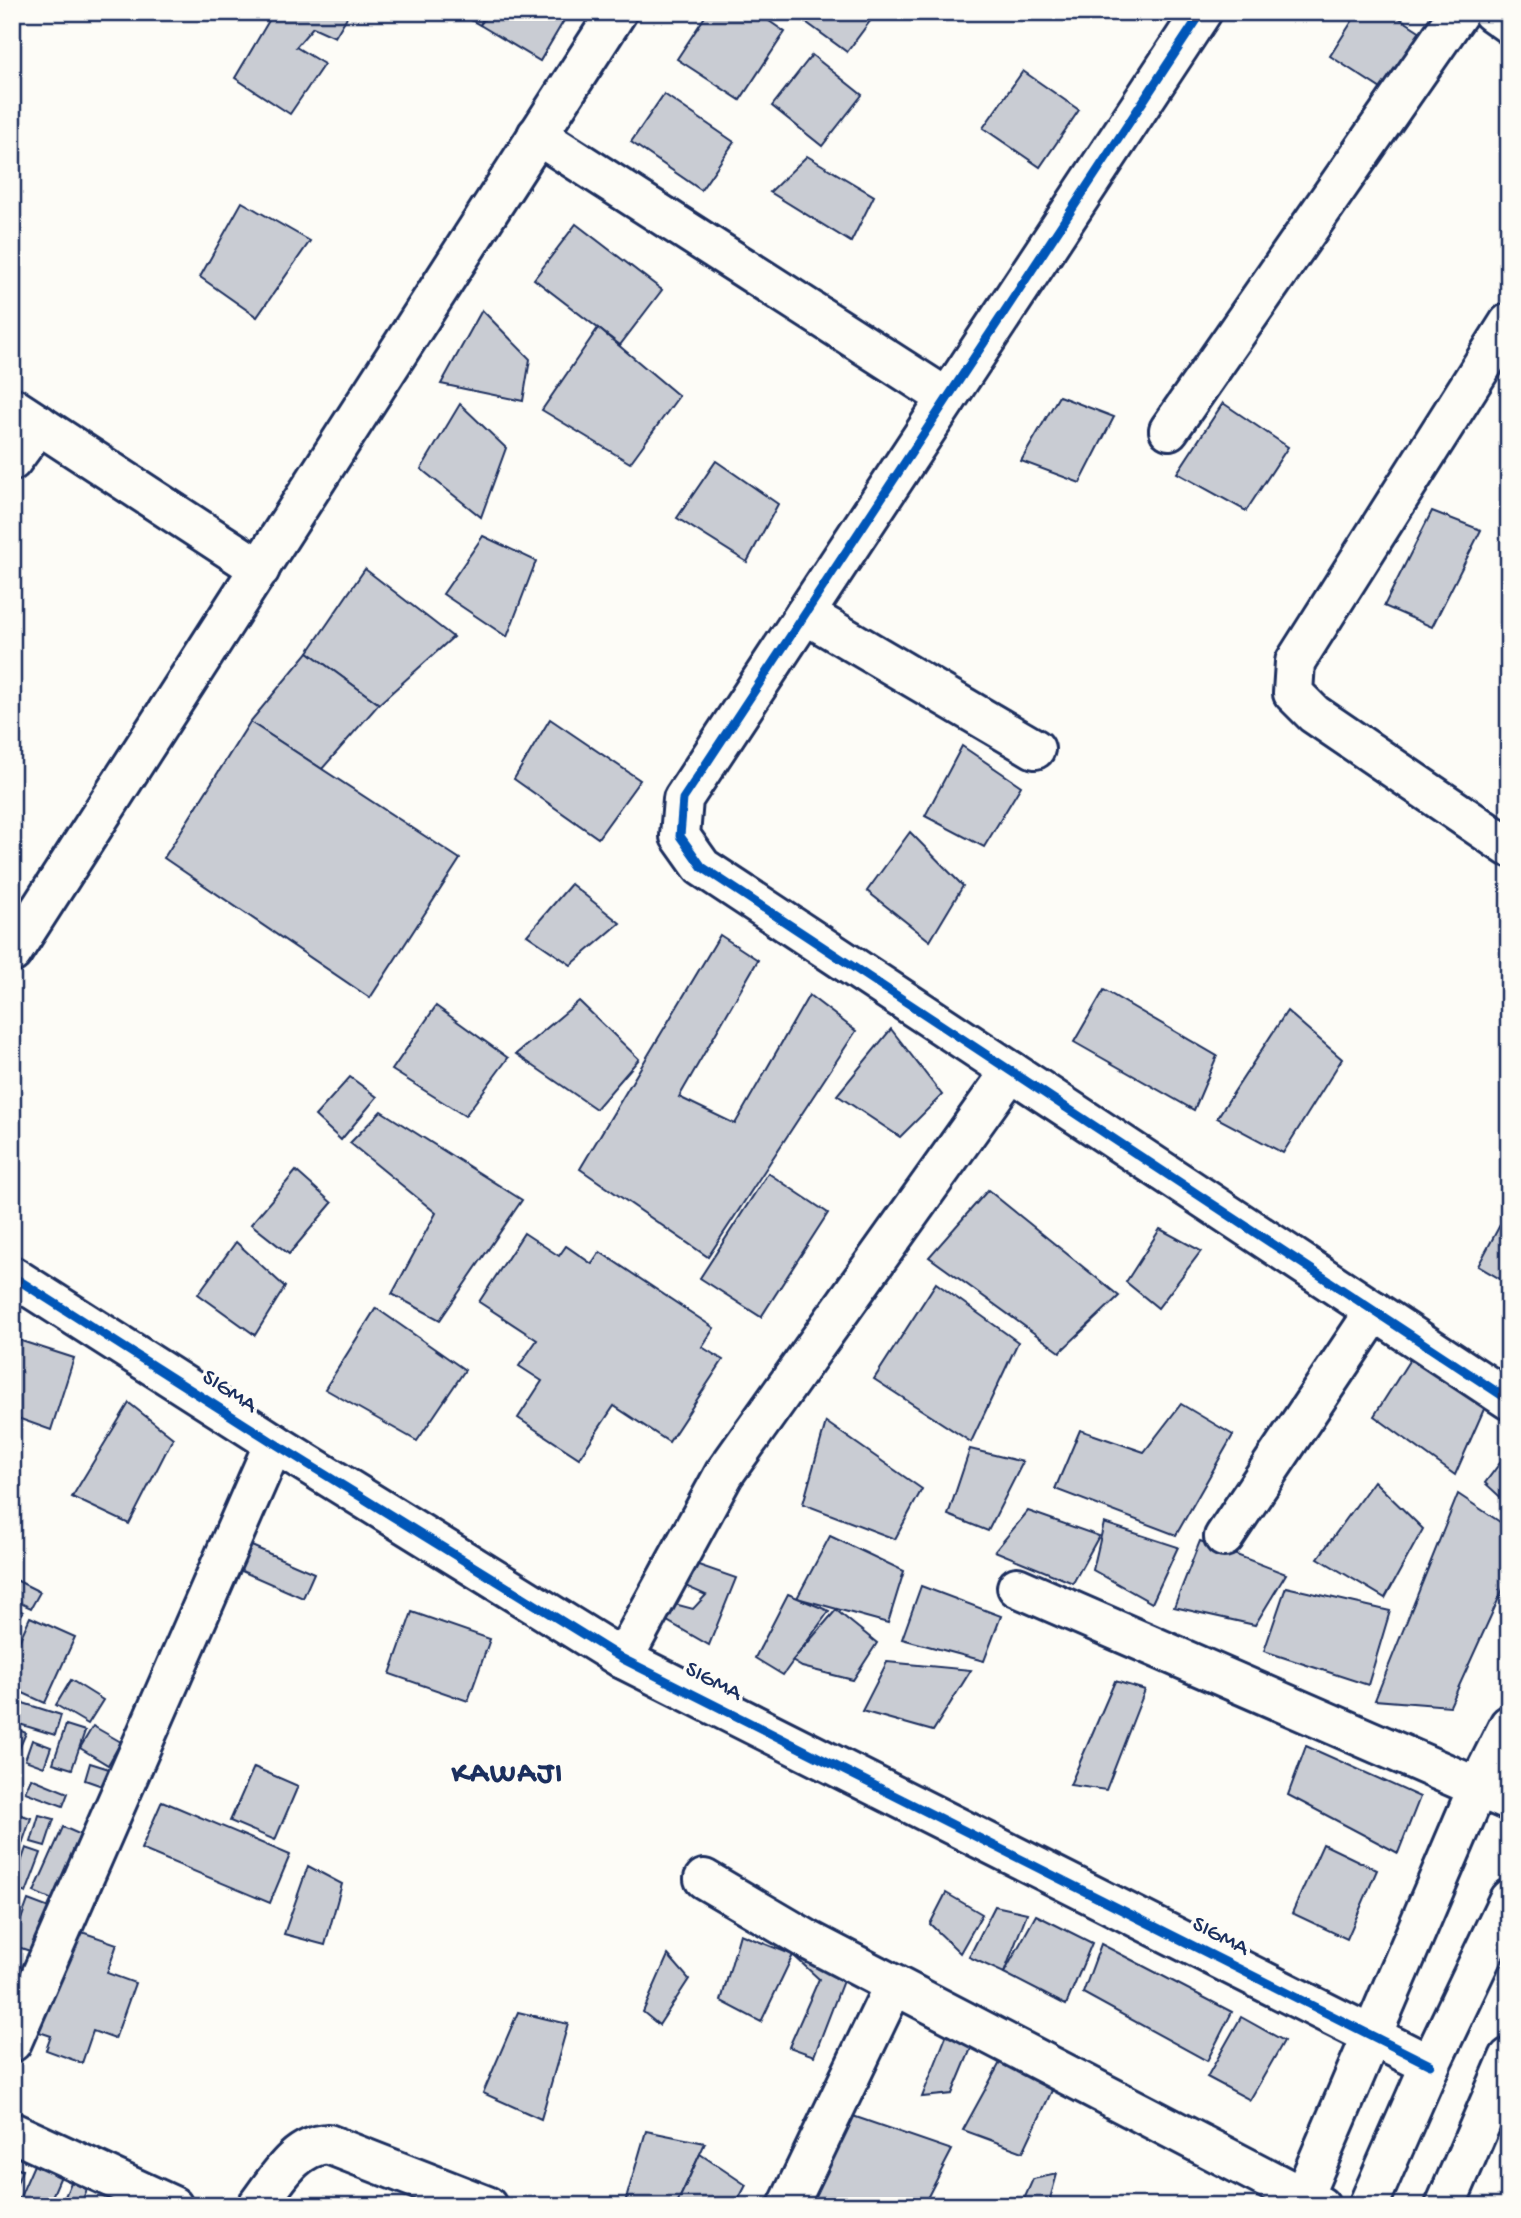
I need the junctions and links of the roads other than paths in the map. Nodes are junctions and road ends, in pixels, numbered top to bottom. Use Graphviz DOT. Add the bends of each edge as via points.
graph roads {
  1 [pos="617,12"];
  2 [pos="1202,12"];
  3 [pos="1459,12"];
  4 [pos="1492,12"];
  5 [pos="1509,24"];
  6 [pos="537,135"];
  7 [pos="1509,323"];
  8 [pos="947,398"];
  9 [pos="26,415"];
  10 [pos="1169,430"];
  11 [pos="12,461"];
  12 [pos="260,569"];
  13 [pos="805,614"];
  14 [pos="1035,749"];
  15 [pos="1509,847"];
  16 [pos="12,953"];
  17 [pos="1011,1071"];
  18 [pos="12,1276"];
  19 [pos="1375,1311"];
  20 [pos="1509,1400"];
  21 [pos="274,1443"];
  22 [pos="1224,1537"];
  23 [pos="1017,1587"];
  24 [pos="624,1659"];
  25 [pos="1509,1725"];
  26 [pos="1493,1794"];
  27 [pos="704,1879"];
  28 [pos="1509,1899"];
  29 [pos="894,1984"];
  30 [pos="1371,2035"];
  31 [pos="12,2042"];
  32 [pos="1509,2058"];
  33 [pos="1430,2065"];
  34 [pos="12,2132"];
  35 [pos="1307,2203"];
  36 [pos="173,2206"];
  37 [pos="257,2206"];
  38 [pos="488,2206"];
  39 [pos="788,2206"];
  40 [pos="1368,2206"];
  41 [pos="1445,2206"];
  1 -- 6 [label="street"];
  2 -- 8 [label="street"];
  3 -- 10 [label="street"];
  4 -- 5 [label="street"];
  6 -- 8 [label="street"];
  6 -- 12 [label="street"];
  7 -- 15 [label="street" via="1295,662 1293,693 1314,714"];
  8 -- 13 [label="street"];
  9 -- 11 [label="street"];
  9 -- 12 [label="street"];
  12 -- 16 [label="street"];
  13 -- 14 [label="street"];
  13 -- 17 [label="street" via="683,799 680,836 702,867"];
  17 -- 19 [label="street"];
  17 -- 24 [label="street" via="724,1475"];
  18 -- 21 [label="street, SIGMA"];
  19 -- 20 [label="street"];
  19 -- 22 [label="street"];
  21 -- 24 [label="street, SIGMA"];
  21 -- 31 [label="street"];
  23 -- 26 [label="street"];
  24 -- 30 [label="street, SIGMA"];
  25 -- 26 [label="street"];
  26 -- 30 [label="street"];
  27 -- 29 [label="street"];
  28 -- 33 [label="street"];
  29 -- 35 [label="street"];
  29 -- 39 [label="street"];
  30 -- 33 [label="street, SIGMA"];
  30 -- 35 [label="street"];
  32 -- 41 [label="street"];
  33 -- 40 [label="street"];
  34 -- 36 [label="street"];
  37 -- 38 [label="street" via="299,2152 328,2144"];
}
